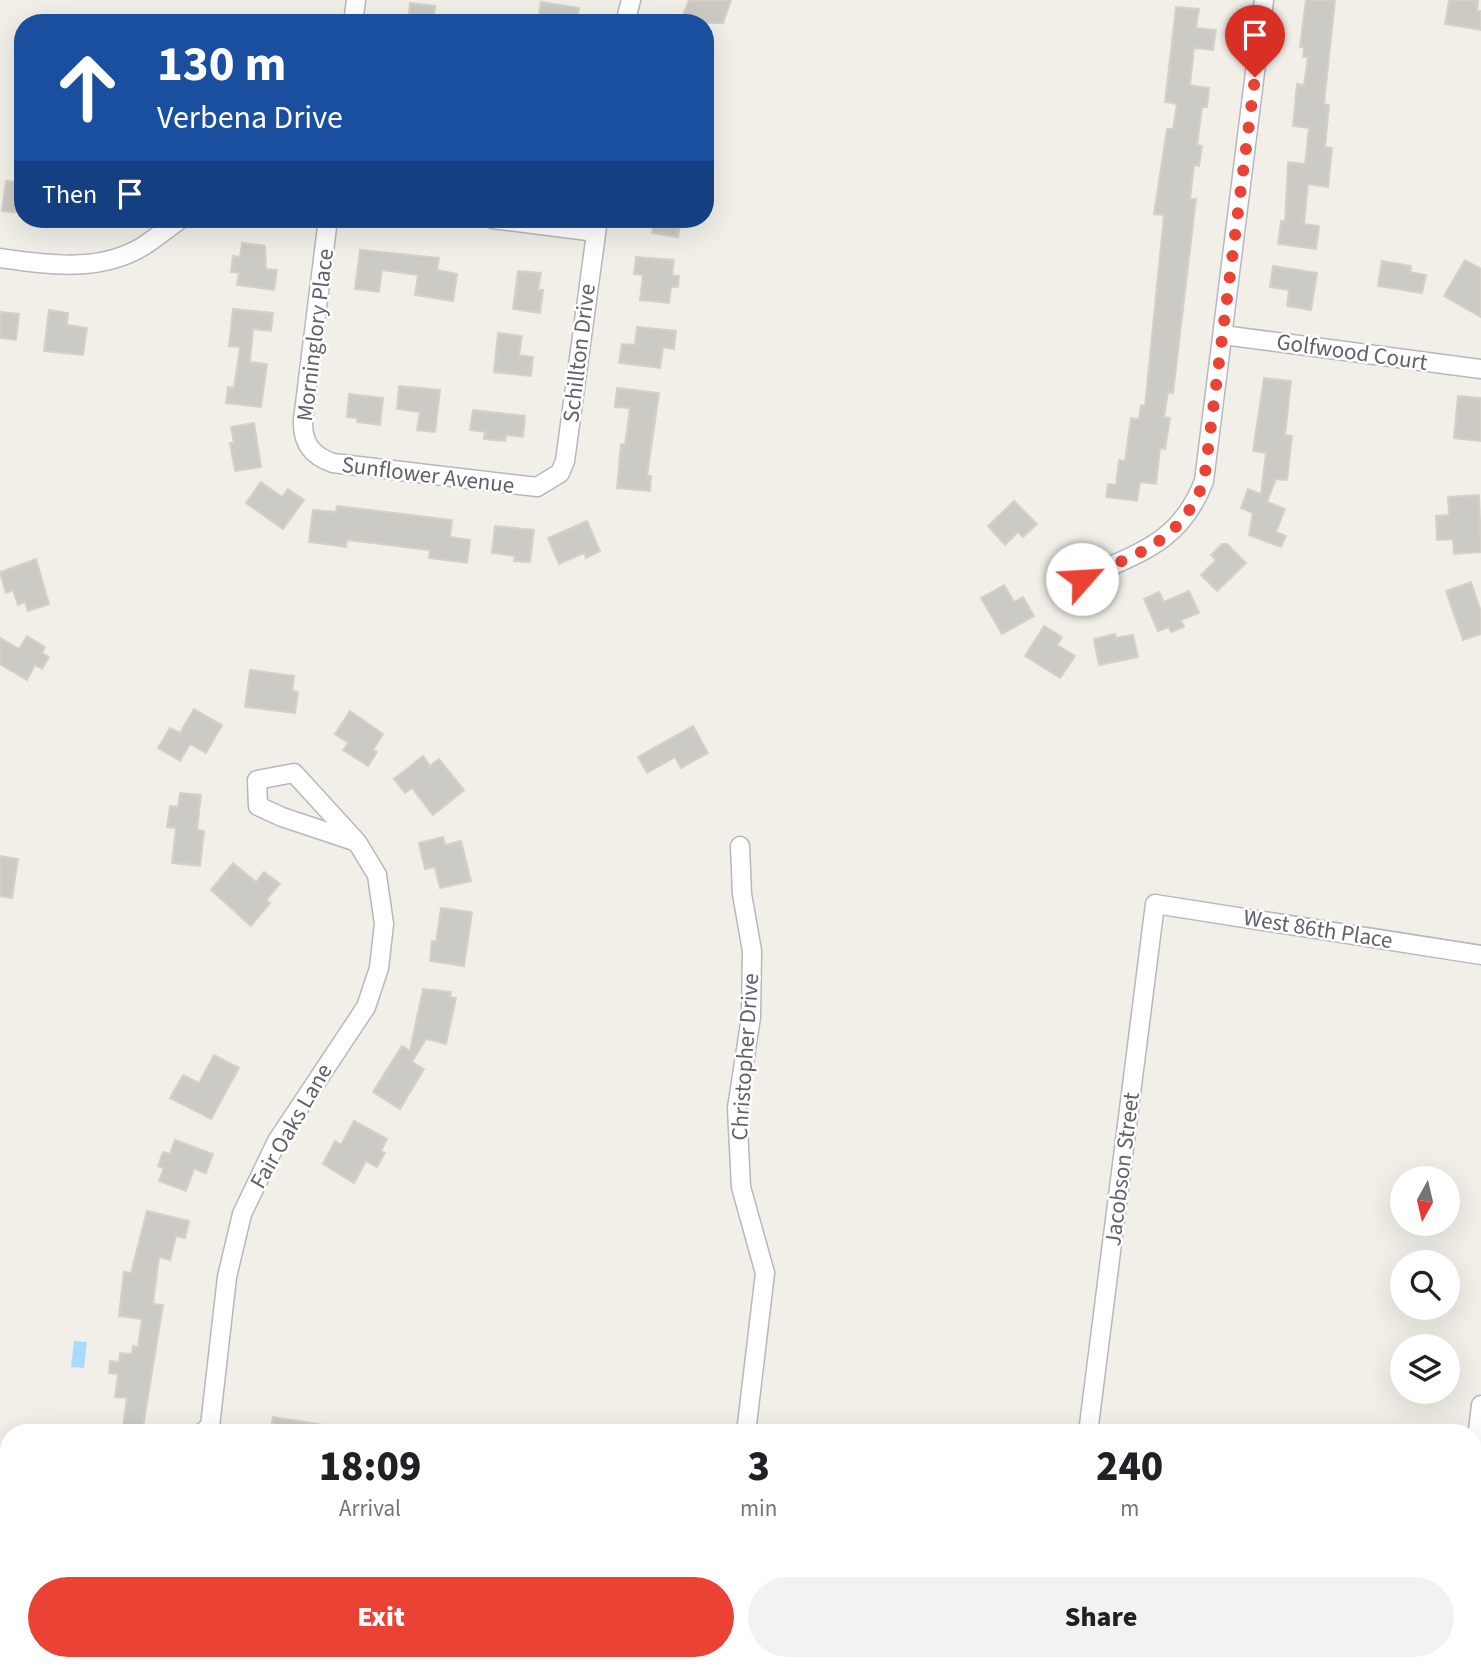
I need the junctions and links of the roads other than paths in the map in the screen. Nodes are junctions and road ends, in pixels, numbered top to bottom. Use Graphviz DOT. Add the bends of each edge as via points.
graph roads {
  1 [pos="1264,0"];
  2 [pos="169,228"];
  3 [pos="327,228"];
  4 [pos="597,228"];
  5 [pos="0,258"];
  6 [pos="1223,335"];
  7 [pos="1481,369"];
  8 [pos="310,449"];
  9 [pos="550,481"];
  10 [pos="1082,579"];
  11 [pos="357,842"];
  12 [pos="740,846"];
  13 [pos="1155,904"];
  14 [pos="1481,955"];
  15 [pos="1481,1405"];
  16 [pos="210,1424"];
  17 [pos="747,1424"];
  18 [pos="1089,1424"];
  19 [pos="1479,1424"];
  1 -- 6 [label="street"];
  2 -- 5 [label="street" via="145,245 103,262 58,266"];
  3 -- 8 [label="street, Morninglory Place" via="303,421 304,440"];
  4 -- 9 [label="street, Schillton Drive" via="565,461"];
  6 -- 7 [label="street, Golfwood Court"];
  6 -- 10 [label="street" via="1208,468 1192,508 1179,526 1154,546"];
  8 -- 9 [label="street, Sunflower Avenue" via="333,463 522,487"];
  11 -- 11 [label="street, Fair Oaks Lane" via="294,772 257,780 258,806"];
  11 -- 16 [label="street, Fair Oaks Lane" via="377,875 384,924 379,968 366,1007 277,1141 242,1214 227,1277"];
  12 -- 17 [label="street, Christopher Drive" via="752,951 751,1017 737,1108 741,1188 765,1273"];
  13 -- 14 [label="street, West 86th Place"];
  13 -- 18 [label="street, Jacobson Street"];
  15 -- 19 [label="street"];
}
